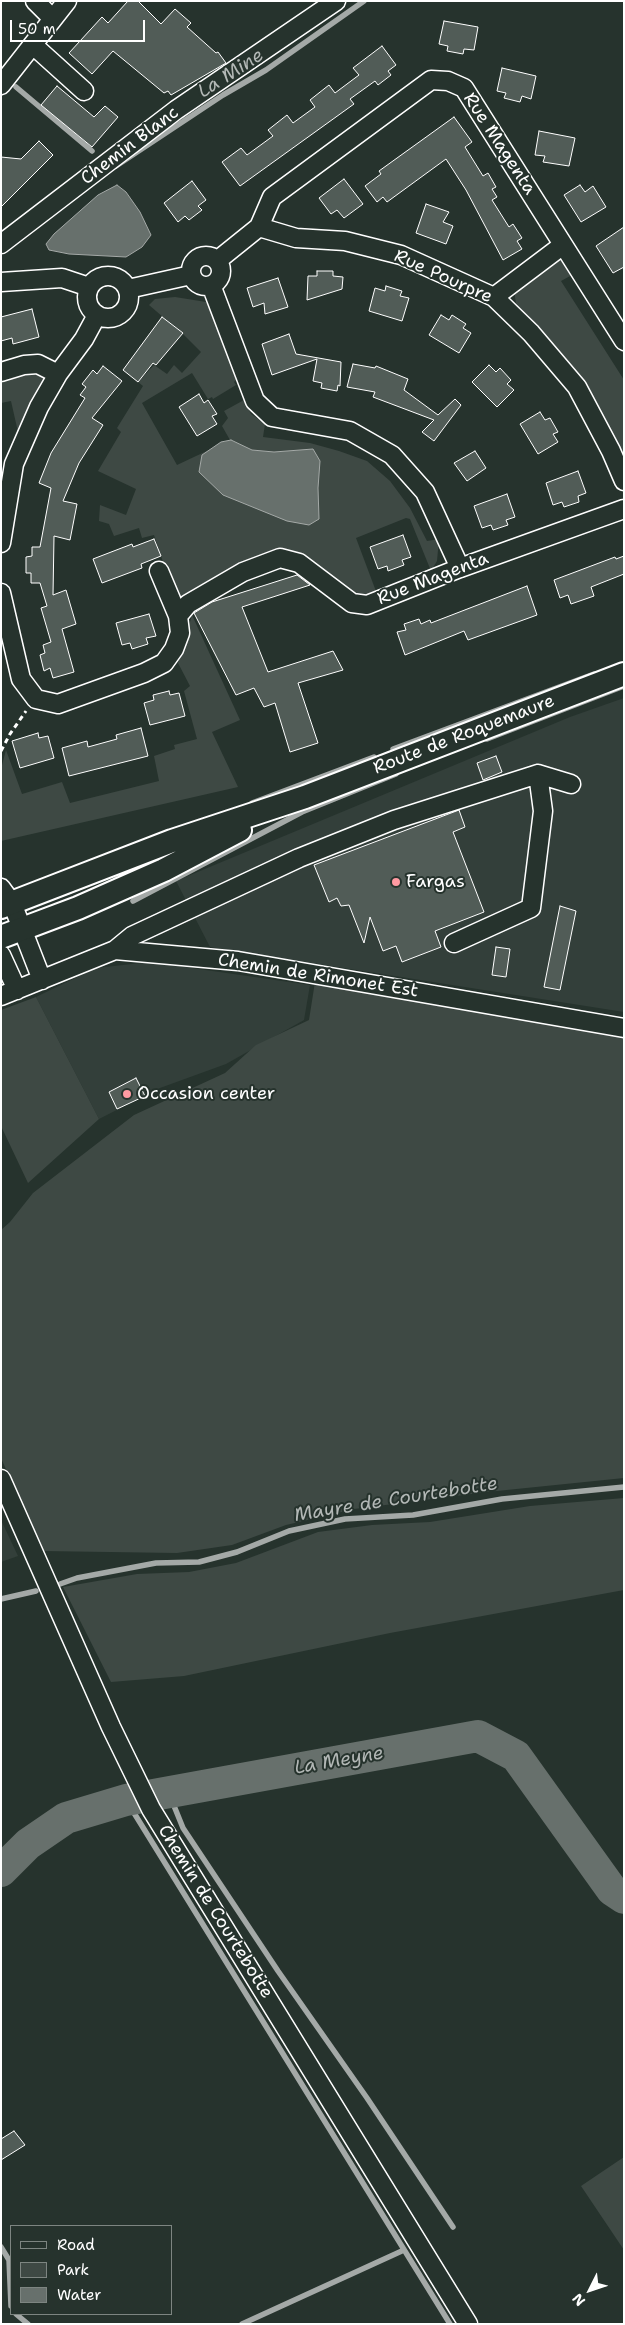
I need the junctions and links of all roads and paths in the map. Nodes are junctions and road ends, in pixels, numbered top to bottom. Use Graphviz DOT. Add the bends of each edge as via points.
graph roads {
  1 [pos="35,1"];
  2 [pos="67,1"];
  3 [pos="336,1"];
  4 [pos="53,19"];
  5 [pos="33,45"];
  6 [pos="1,85"];
  7 [pos="84,91"];
  8 [pos="259,227"];
  9 [pos="1,244"];
  10 [pos="563,245"];
  11 [pos="218,260"];
  12 [pos="191,275"];
  13 [pos="1,282"];
  14 [pos="212,285"];
  15 [pos="89,287"];
  16 [pos="128,289"];
  17 [pos="494,297"];
  18 [pos="97,315"];
  19 [pos="624,341"];
  20 [pos="1,372"];
  21 [pos="58,374"];
  22 [pos="624,481"];
  23 [pos="624,509"];
  24 [pos="1,543"];
  25 [pos="460,568"];
  26 [pos="159,571"];
  27 [pos="1,593"];
  28 [pos="178,616"];
  29 [pos="624,674"];
  30 [pos="36,699"];
  31 [pos="1,751"];
  32 [pos="538,774"];
  33 [pos="571,784"];
  34 [pos="305,797"];
  35 [pos="5,899"];
  36 [pos="23,930"];
  37 [pos="1,937"];
  38 [pos="454,944"];
  39 [pos="115,950"];
  40 [pos="1,956"];
  41 [pos="42,980"];
  42 [pos="9,993"];
  43 [pos="624,1028"];
  44 [pos="1,1480"];
  45 [pos="468,2324"];
  1 -- 4 [label="street"];
  2 -- 4 [label="street"];
  3 -- 9 [label="street, Chemin Blanc" via="176,110"];
  4 -- 5 [label="street"];
  5 -- 6 [label="street"];
  5 -- 7 [label="street"];
  8 -- 10 [label="street, Rue Magenta" via="272,197 431,80 448,81 464,88"];
  8 -- 11 [label="street, Rue Magenta"];
  8 -- 17 [label="street, Rue Pourpre" via="296,238 345,241 401,255"];
  10 -- 17 [label="street"];
  10 -- 19 [label="street, Rue Magenta"];
  11 -- 12 [label="street" via="208,255 198,257 191,265"];
  11 -- 14 [label="street" via="221,274"];
  12 -- 14 [label="street" via="197,283"];
  12 -- 16 [label="street"];
  13 -- 15 [label="street" via="62,278"];
  14 -- 25 [label="street" via="255,401 272,417 350,431 392,455 425,492"];
  15 -- 16 [label="street" via="106,276 119,279"];
  15 -- 18 [label="street" via="87,300"];
  16 -- 18 [label="street" via="128,302 122,313 110,318"];
  17 -- 22 [label="street, Rue Pourpre" via="531,332 577,387"];
  18 -- 21 [label="street"];
  20 -- 21 [label="street" via="38,364"];
  21 -- 24 [label="street" via="39,407 14,464"];
  23 -- 25 [label="street, Rue Magenta"];
  25 -- 28 [label="street, Rue Magenta" via="366,605 352,603 300,563 280,558 244,572 188,604"];
  26 -- 28 [label="street"];
  27 -- 30 [label="street" via="21,679"];
  28 -- 30 [label="street" via="180,633 164,663 58,704"];
  29 -- 34 [label="main road, Route de Roquemaure"];
  30 -- 31 [label="path"];
  32 -- 33 [label="street"];
  32 -- 38 [label="street" via="543,811 531,908"];
  32 -- 39 [label="street" via="394,820 299,858 132,936"];
  34 -- 35 [label="main road, Route de Roquemaure"];
  34 -- 36 [label="main road, Route de Roquemaure" via="164,870"];
  35 -- 36 [label="street"];
  36 -- 37 [label="main road, Route de Roquemaure"];
  36 -- 41 [label="street"];
  39 -- 41 [label="street, Chemin de Rimonet Est"];
  39 -- 43 [label="street, Chemin de Rimonet Est" via="238,961"];
  40 -- 42 [label="street"];
  41 -- 42 [label="street, Chemin de Rimonet Est"];
  44 -- 45 [label="street, Chemin de Courtebotte" via="151,1809"];
}
